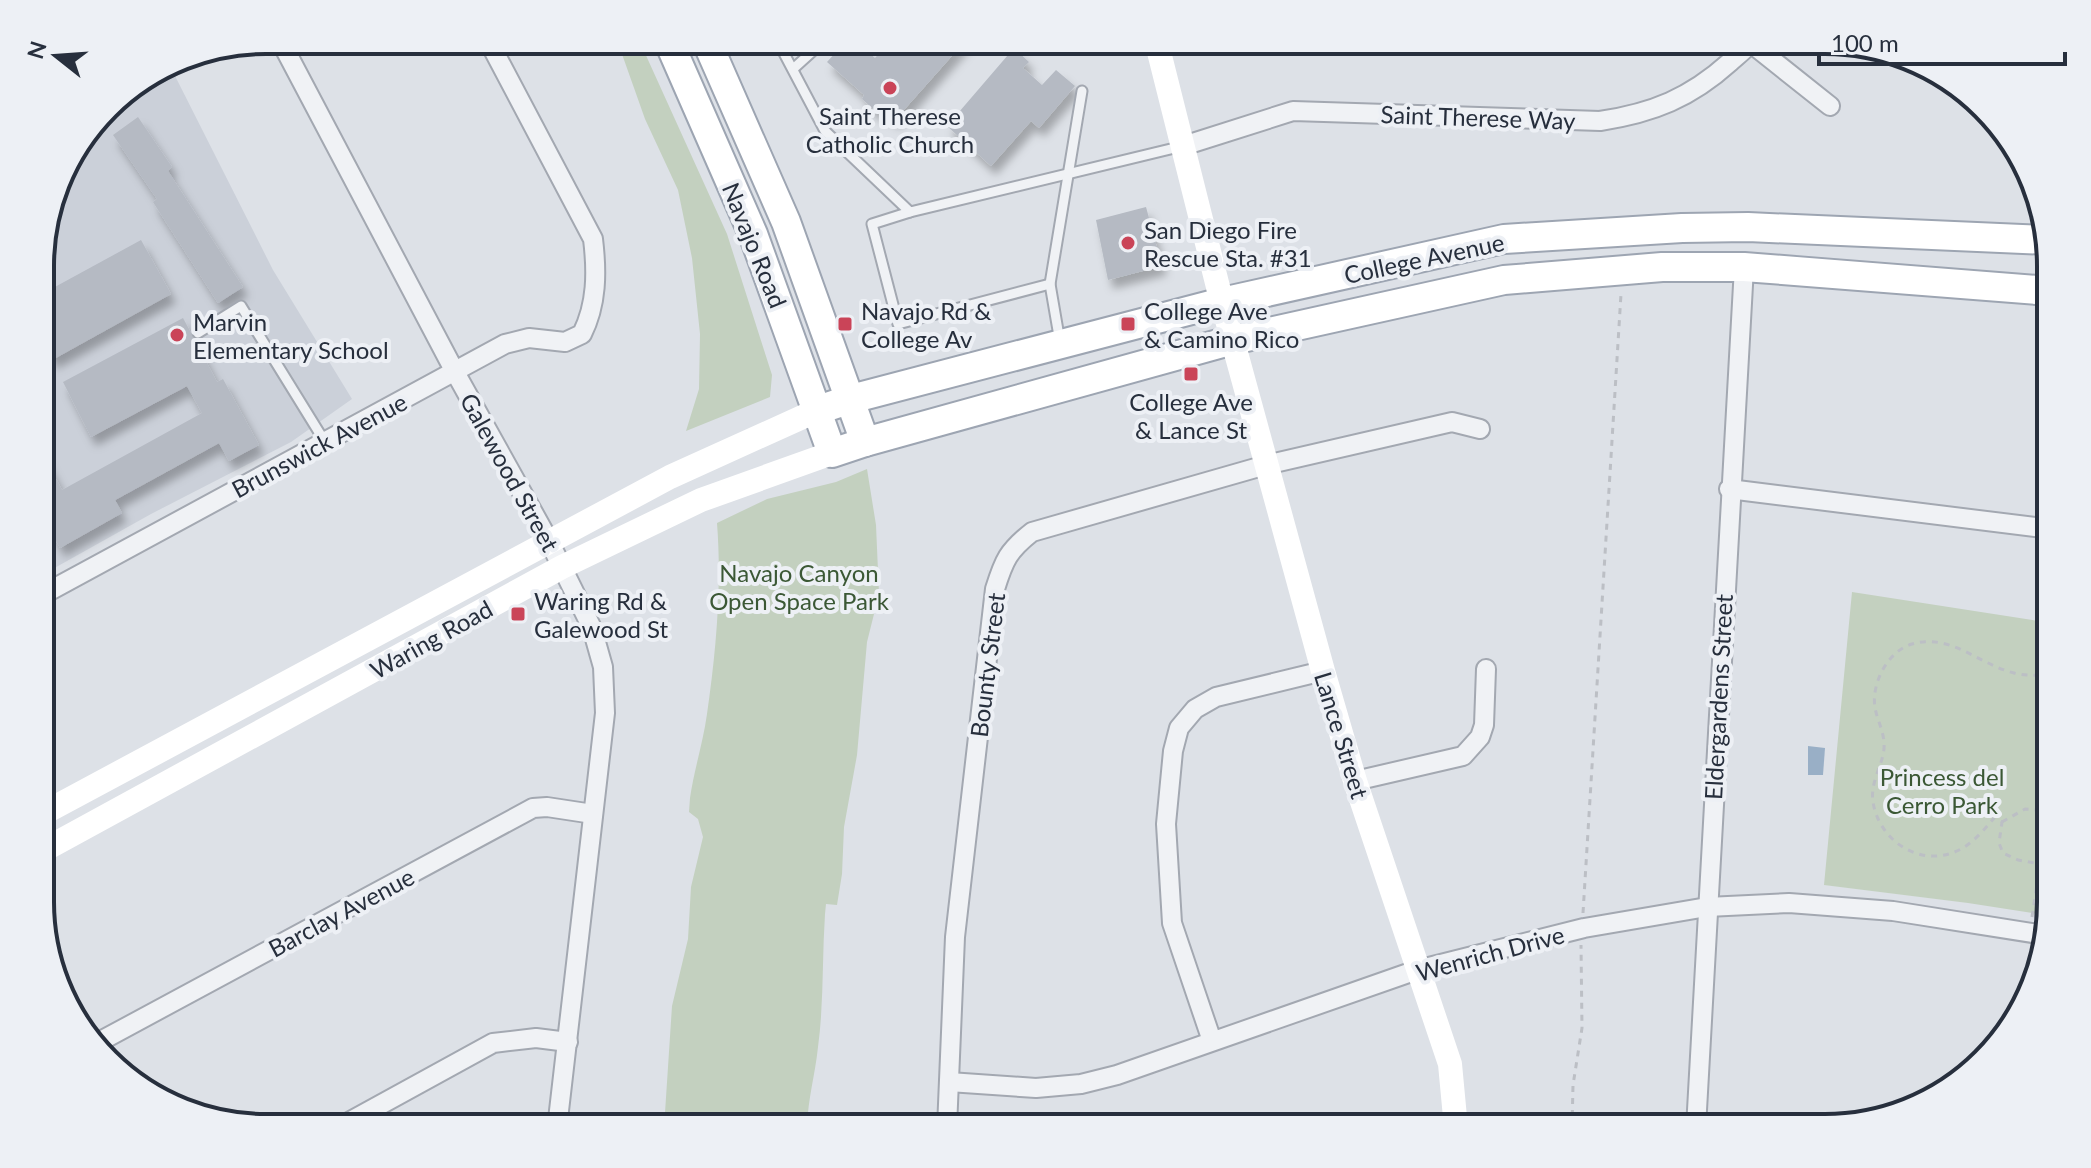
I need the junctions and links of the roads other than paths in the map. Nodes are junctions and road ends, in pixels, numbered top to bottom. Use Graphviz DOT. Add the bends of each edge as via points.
graph roads {
  1 [pos="287,54"];
  2 [pos="495,54"];
  3 [pos="674,54"];
  4 [pos="712,54"];
  5 [pos="785,54"];
  6 [pos="810,54"];
  7 [pos="1160,54"];
  8 [pos="1736,54"];
  9 [pos="1766,54"];
  10 [pos="793,69"];
  11 [pos="1082,91"];
  12 [pos="1830,106"];
  13 [pos="1183,146"];
  14 [pos="1069,174"];
  15 [pos="910,212"];
  16 [pos="2035,239"];
  17 [pos="1744,267"];
  18 [pos="1050,284"];
  19 [pos="2037,290"];
  20 [pos="1222,302"];
  21 [pos="198,333"];
  22 [pos="1233,340"];
  23 [pos="1061,345"];
  24 [pos="455,372"];
  25 [pos="851,399"];
  26 [pos="818,410"];
  27 [pos="1480,429"];
  28 [pos="325,442"];
  29 [pos="865,442"];
  30 [pos="832,453"];
  31 [pos="1266,465"];
  32 [pos="1729,489"];
  33 [pos="2037,527"];
  34 [pos="549,541"];
  35 [pos="562,567"];
  36 [pos="54,589"];
  37 [pos="1486,669"];
  38 [pos="1323,671"];
  39 [pos="1355,781"];
  40 [pos="54,808"];
  41 [pos="593,814"];
  42 [pos="54,844"];
  43 [pos="1707,907"];
  44 [pos="2034,933"];
  45 [pos="1417,970"];
  46 [pos="105,1039"];
  47 [pos="1212,1041"];
  48 [pos="568,1042"];
  49 [pos="949,1082"];
  50 [pos="364,1114"];
  51 [pos="559,1114"];
  52 [pos="948,1114"];
  53 [pos="1455,1114"];
  54 [pos="1697,1114"];
  1 -- 24 [label="street, Galewood Street"];
  2 -- 24 [label="street, Brunswick Avenue" via="593,239 592,314 582,334 565,342 529,338 505,344"];
  3 -- 26 [label="main road, Navajo Road" via="753,234"];
  4 -- 25 [label="main road, Navajo Road" via="786,222"];
  5 -- 10 [label="lane"];
  6 -- 10 [label="lane"];
  7 -- 13 [label="main road, Lance Street"];
  8 -- 13 [label="street, Saint Therese Way" via="1707,82 1662,107 1631,116 1600,121 1293,111"];
  9 -- 12 [label="street"];
  10 -- 15 [label="lane" via="825,131"];
  11 -- 14 [label="lane"];
  13 -- 14 [label="lane"];
  13 -- 20 [label="main road, Lance Street"];
  14 -- 15 [label="lane"];
  14 -- 18 [label="lane"];
  15 -- 18 [label="lane" via="872,224 898,324"];
  16 -- 20 [label="main road, College Avenue" via="1748,227 1504,239"];
  17 -- 19 [label="main road, College Avenue"];
  17 -- 22 [label="main road, College Avenue" via="1662,267 1504,280"];
  17 -- 32 [label="street, Eldergardens Street"];
  18 -- 23 [label="lane"];
  20 -- 22 [label="main road, Lance Street"];
  20 -- 23 [label="main road, College Avenue"];
  21 -- 28 [label="lane" via="241,306"];
  22 -- 29 [label="main road, College Avenue"];
  22 -- 31 [label="main road, Lance Street"];
  23 -- 25 [label="main road, College Avenue"];
  24 -- 28 [label="street, Brunswick Avenue"];
  24 -- 34 [label="street, Galewood Street"];
  25 -- 26 [label="main road, College Avenue"];
  25 -- 29 [label="main road, Navajo Road"];
  26 -- 30 [label="main road, Navajo Road"];
  26 -- 34 [label="main road, Waring Road" via="670,477"];
  27 -- 31 [label="street, Bounty Street" via="1452,422"];
  28 -- 36 [label="street, Brunswick Avenue"];
  29 -- 30 [label="main road, College Avenue"];
  30 -- 35 [label="main road, Waring Road" via="701,500"];
  31 -- 38 [label="main road, Lance Street"];
  31 -- 49 [label="street, Bounty Street" via="1032,532 1004,560 995,589 955,937"];
  32 -- 33 [label="street"];
  32 -- 43 [label="street, Eldergardens Street"];
  34 -- 35 [label="street, Galewood Street"];
  34 -- 40 [label="main road, Waring Road"];
  35 -- 41 [label="street, Galewood Street" via="592,628 603,667 605,713"];
  35 -- 42 [label="main road, Waring Road"];
  37 -- 39 [label="street" via="1484,725 1463,756"];
  38 -- 39 [label="main road, Lance Street"];
  38 -- 47 [label="street" via="1216,697 1195,709 1179,728 1166,824 1172,923"];
  39 -- 45 [label="main road, Lance Street"];
  41 -- 46 [label="street, Barclay Avenue" via="533,808"];
  41 -- 48 [label="street, Galewood Street"];
  43 -- 44 [label="street, Wenrich Drive" via="1789,903 1893,911"];
  43 -- 45 [label="street, Wenrich Drive" via="1582,929"];
  43 -- 54 [label="street, Eldergardens Street"];
  45 -- 47 [label="street, Wenrich Drive"];
  45 -- 53 [label="main road, Lance Street" via="1450,1064"];
  47 -- 49 [label="street, Wenrich Drive" via="1081,1084 1036,1088"];
  48 -- 50 [label="street" via="536,1038 493,1043"];
  48 -- 51 [label="street, Galewood Street"];
  49 -- 52 [label="street, Bounty Street"];
}
